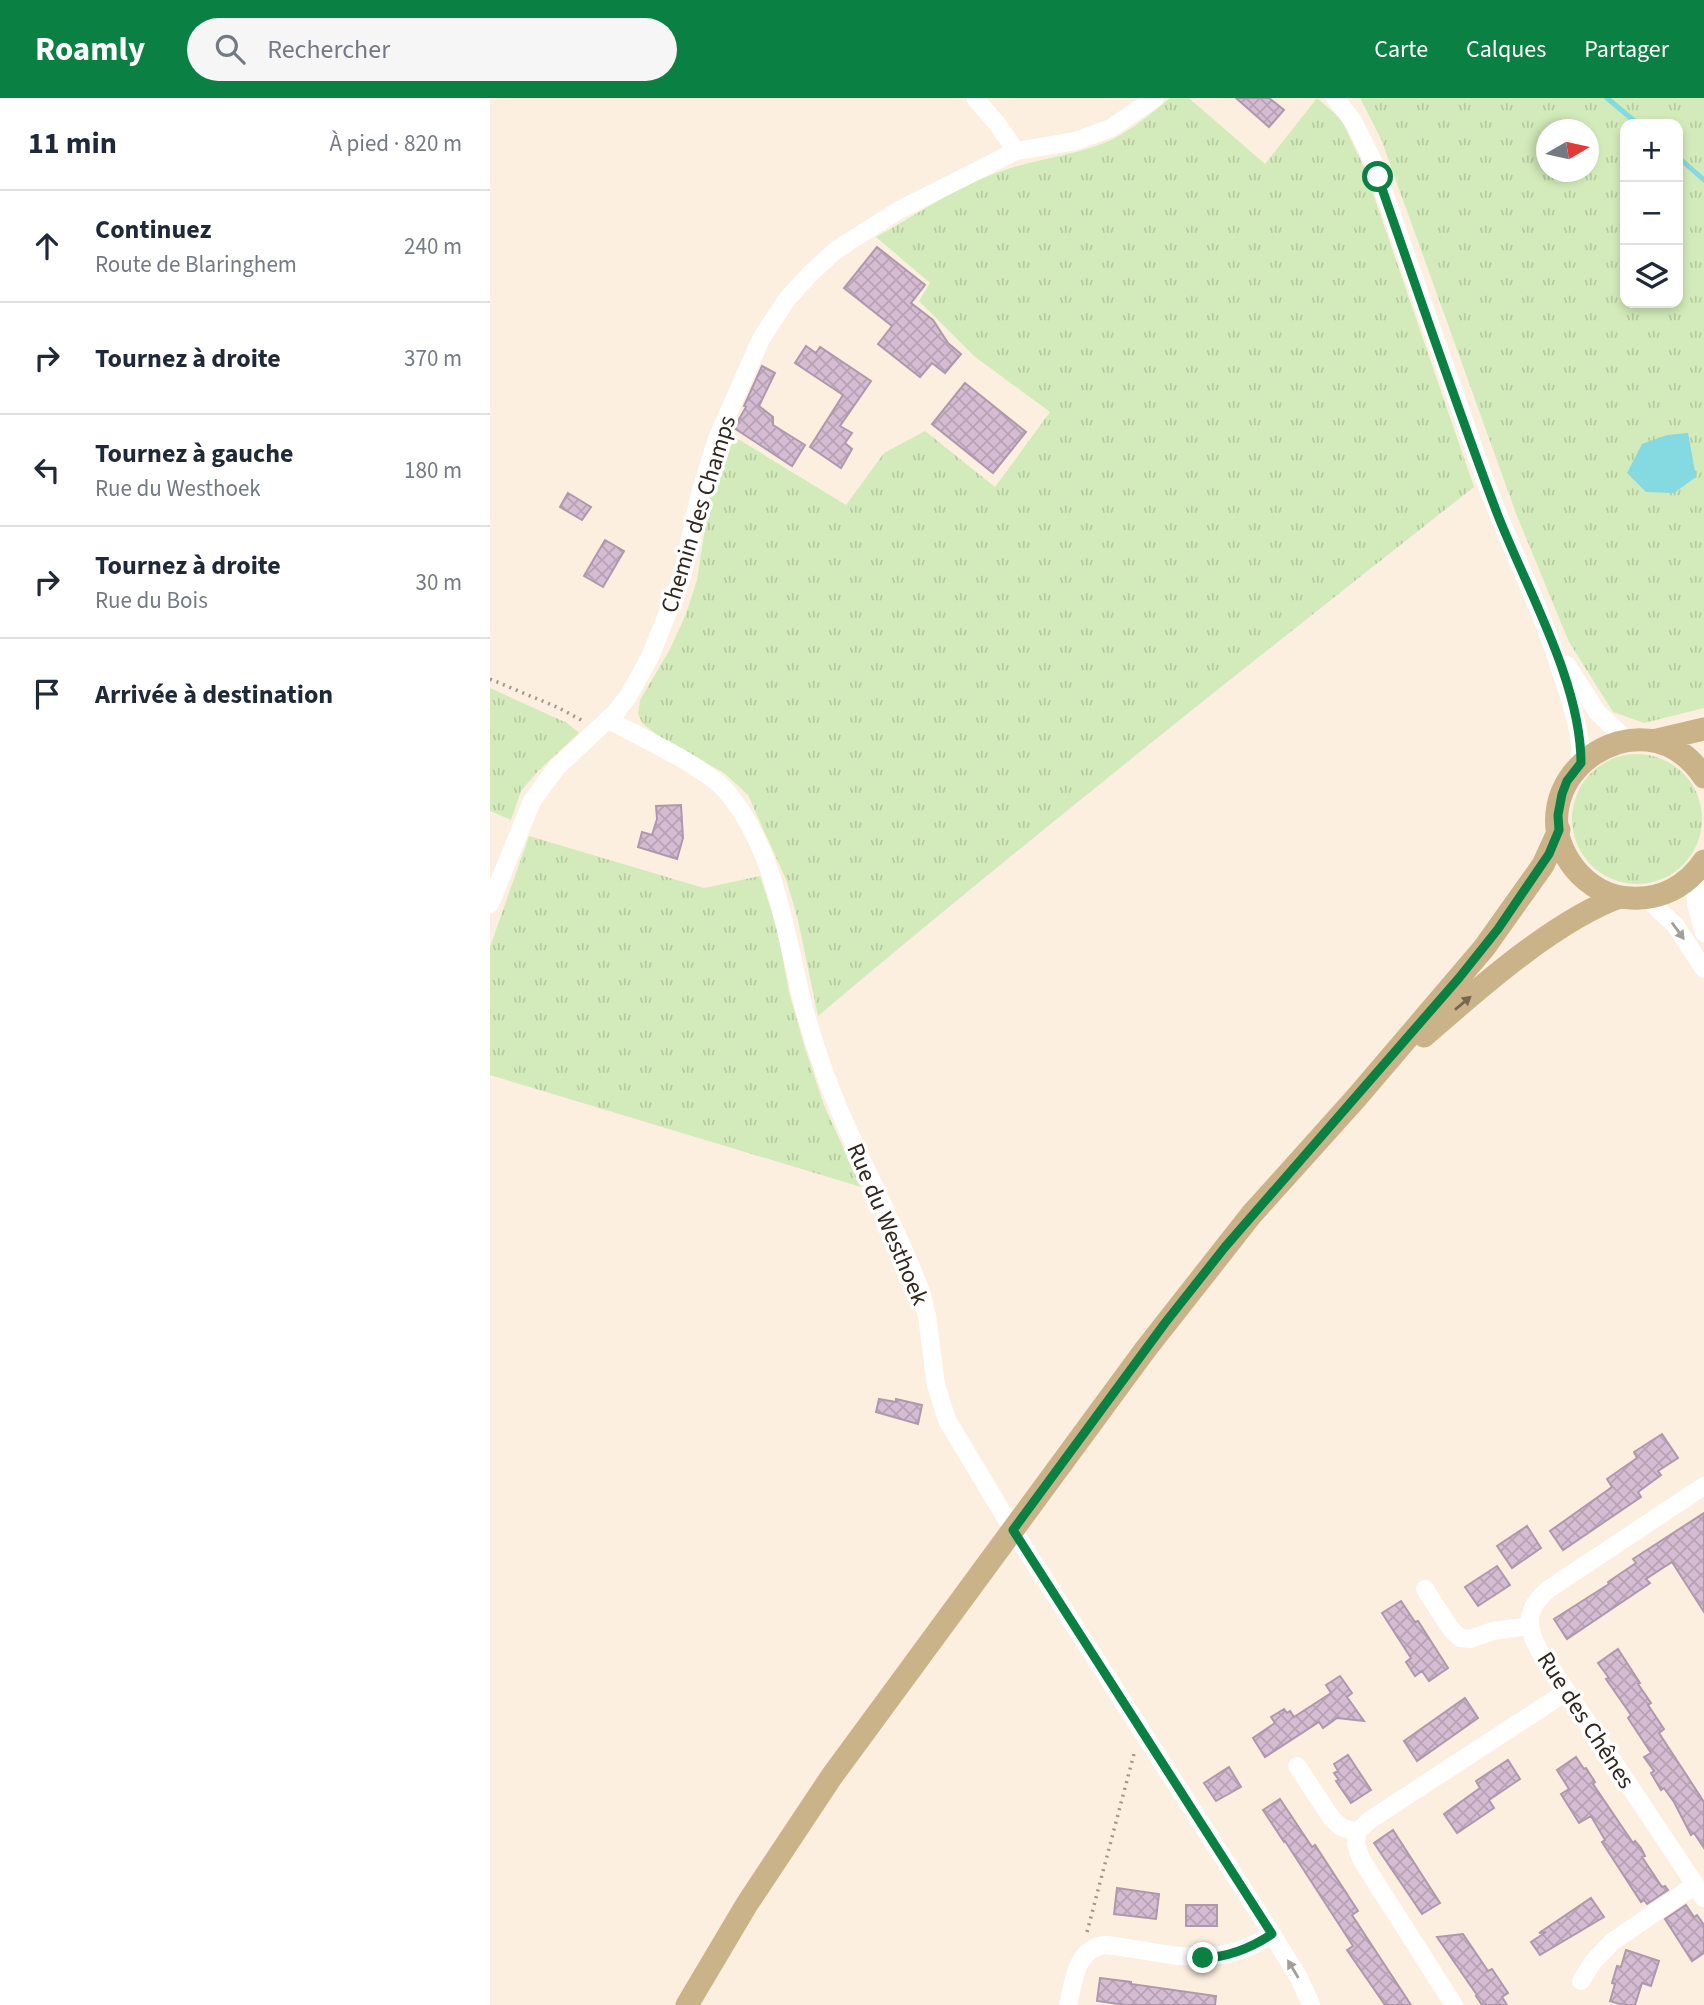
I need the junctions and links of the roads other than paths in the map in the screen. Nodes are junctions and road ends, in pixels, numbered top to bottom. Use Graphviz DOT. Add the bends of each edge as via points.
graph roads {
  1 [pos="975,98"];
  2 [pos="1155,98"];
  3 [pos="1335,98"];
  4 [pos="1016,151"];
  5 [pos="1549,634"];
  6 [pos="609,720"];
  7 [pos="1704,729"];
  8 [pos="1627,740"];
  9 [pos="1653,741"];
  10 [pos="1581,763"];
  11 [pos="1704,777"];
  12 [pos="1559,830"];
  13 [pos="1699,868"];
  14 [pos="1620,897"];
  15 [pos="1646,898"];
  16 [pos="490,904"];
  17 [pos="1704,933"];
  18 [pos="1704,969"];
  19 [pos="1357,1097"];
  20 [pos="1704,1486"];
  21 [pos="1013,1530"];
  22 [pos="1425,1589"];
  23 [pos="1530,1626"];
  24 [pos="1566,1692"];
  25 [pos="1297,1766"];
  26 [pos="1357,1832"];
  27 [pos="1700,1892"];
  28 [pos="1272,1934"];
  29 [pos="1581,1981"];
  30 [pos="687,2005"];
  31 [pos="1068,2005"];
  32 [pos="1311,2005"];
  33 [pos="1454,2005"];
  1 -- 4 [label="street"];
  2 -- 4 [label="street, Chemin des Champs" via="1100,133"];
  3 -- 5 [label="street" via="1360,132 1373,161 1487,486"];
  4 -- 6 [label="street, Chemin des Champs" via="852,239 811,273 779,310 716,441 682,577 660,635 637,682"];
  5 -- 8 [label="street" via="1590,702"];
  5 -- 10 [label="street" via="1577,726"];
  6 -- 16 [label="street, Chemin des Champs" via="557,767 532,801"];
  6 -- 21 [label="street, Rue du Westhoek" via="710,776 728,793 752,832 777,894 825,1076 921,1292 943,1410"];
  7 -- 9 [label="main road"];
  8 -- 9 [label="main road"];
  8 -- 10 [label="main road" via="1599,750"];
  9 -- 11 [label="main road" via="1683,755"];
  10 -- 12 [label="main road" via="1562,794"];
  12 -- 14 [label="main road" via="1564,850 1579,873 1601,890"];
  12 -- 19 [label="main road" via="1543,865 1498,929"];
  13 -- 15 [label="main road" via="1669,892"];
  13 -- 17 [label="street" via="1696,904"];
  14 -- 15 [label="main road"];
  19 -- 14 [label="main road, one-way" via="1514,962 1584,914"];
  15 -- 18 [label="street, one-way" via="1669,918"];
  19 -- 21 [label="main road" via="1205,1272"];
  20 -- 23 [label="street, Rue des Chênes" via="1543,1594 1531,1611"];
  21 -- 28 [label="street, Rue du Westhoek"];
  21 -- 30 [label="main road" via="815,1802"];
  22 -- 23 [label="street" via="1460,1638"];
  23 -- 24 [label="street, Rue des Chênes" via="1539,1650"];
  24 -- 26 [label="street"];
  24 -- 27 [label="street, Rue des Chênes"];
  25 -- 26 [label="street" via="1332,1819"];
  26 -- 33 [label="street" via="1361,1859"];
  27 -- 29 [label="street" via="1612,1942"];
  28 -- 31 [label="street" via="1244,1950 1213,1958 1096,1947 1087,1951 1079,1964"];
  32 -- 28 [label="street, Rue du Westhoek, one-way"];
}
